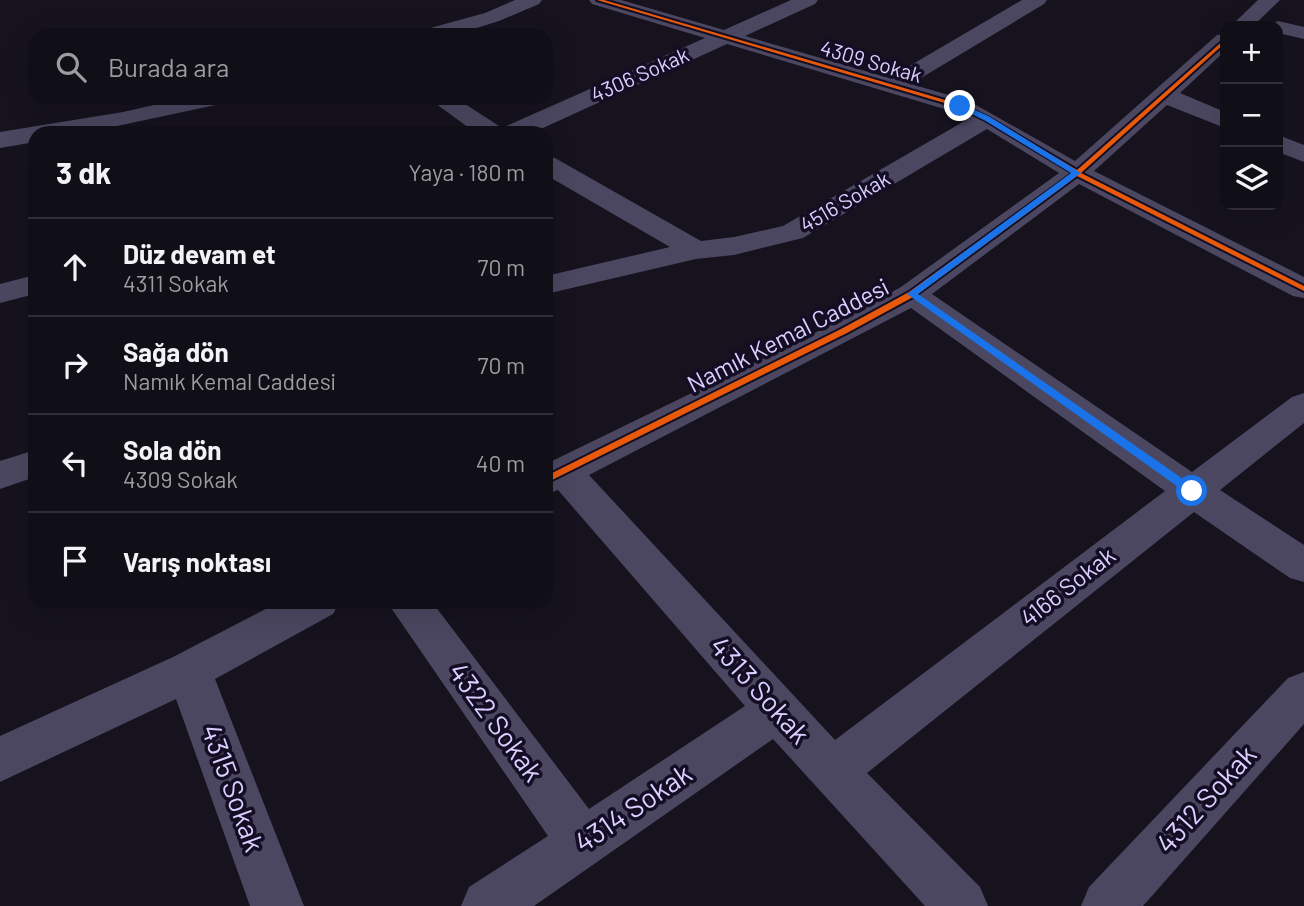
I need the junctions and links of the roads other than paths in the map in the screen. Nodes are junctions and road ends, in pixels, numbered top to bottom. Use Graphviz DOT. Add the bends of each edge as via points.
graph roads {
  1 [pos="532,0"];
  2 [pos="599,0"];
  3 [pos="808,0"];
  4 [pos="1037,0"];
  5 [pos="1270,0"];
  6 [pos="1247,21"];
  7 [pos="455,28"];
  8 [pos="1283,28"];
  9 [pos="1304,33"];
  10 [pos="722,37"];
  11 [pos="1220,45"];
  12 [pos="891,86"];
  13 [pos="1164,94"];
  14 [pos="194,105"];
  15 [pos="451,105"];
  16 [pos="987,119"];
  17 [pos="1220,119"];
  18 [pos="126,126"];
  19 [pos="483,126"];
  20 [pos="526,126"];
  21 [pos="28,135"];
  22 [pos="0,140"];
  23 [pos="1283,145"];
  24 [pos="1304,154"];
  25 [pos="553,168"];
  26 [pos="1077,173"];
  27 [pos="696,250"];
  28 [pos="553,283"];
  29 [pos="28,286"];
  30 [pos="1304,289"];
  31 [pos="0,294"];
  32 [pos="912,294"];
  33 [pos="1304,405"];
  34 [pos="28,465"];
  35 [pos="0,475"];
  36 [pos="554,476"];
  37 [pos="1192,491"];
  38 [pos="1304,566"];
  39 [pos="305,609"];
  40 [pos="413,609"];
  41 [pos="189,671"];
  42 [pos="1304,692"];
  43 [pos="778,710"];
  44 [pos="0,760"];
  45 [pos="832,771"];
  46 [pos="583,842"];
  47 [pos="277,906"];
  48 [pos="488,906"];
  49 [pos="961,906"];
  50 [pos="1108,906"];
  1 -- 7 [label="street"];
  2 -- 10 [label="street, 4309 Sokak"];
  3 -- 10 [label="street, 4306 Sokak"];
  4 -- 12 [label="street"];
  5 -- 6 [label="street, Namık Kemal Caddesi"];
  8 -- 9 [label="street"];
  10 -- 12 [label="street, 4309 Sokak"];
  10 -- 20 [label="street, 4306 Sokak"];
  11 -- 13 [label="street, Namık Kemal Caddesi"];
  12 -- 16 [label="street, 4309 Sokak" via="960,106"];
  13 -- 17 [label="street"];
  13 -- 26 [label="street, Namık Kemal Caddesi"];
  14 -- 18 [label="street"];
  15 -- 19 [label="street"];
  16 -- 26 [label="street, 4309 Sokak"];
  16 -- 27 [label="street, 4516 Sokak" via="793,232"];
  21 -- 22 [label="street"];
  23 -- 24 [label="street"];
  25 -- 27 [label="street"];
  26 -- 30 [label="street, 4309 Sokak"];
  26 -- 32 [label="street, Namık Kemal Caddesi"];
  27 -- 28 [label="street, 4516 Sokak"];
  29 -- 31 [label="street"];
  32 -- 36 [label="street, Namık Kemal Caddesi"];
  32 -- 37 [label="street"];
  33 -- 37 [label="street, 4166 Sokak"];
  34 -- 35 [label="street"];
  36 -- 43 [label="street, 4313 Sokak"];
  37 -- 38 [label="street"];
  37 -- 45 [label="street, 4166 Sokak"];
  39 -- 41 [label="street"];
  40 -- 46 [label="street, 4322 Sokak"];
  41 -- 44 [label="street"];
  41 -- 47 [label="street, 4315 Sokak"];
  42 -- 50 [label="street, 4312 Sokak"];
  43 -- 45 [label="street, 4313 Sokak"];
  43 -- 46 [label="street, 4314 Sokak"];
  45 -- 49 [label="street, 4313 Sokak"];
  46 -- 48 [label="street, 4314 Sokak"];
}
